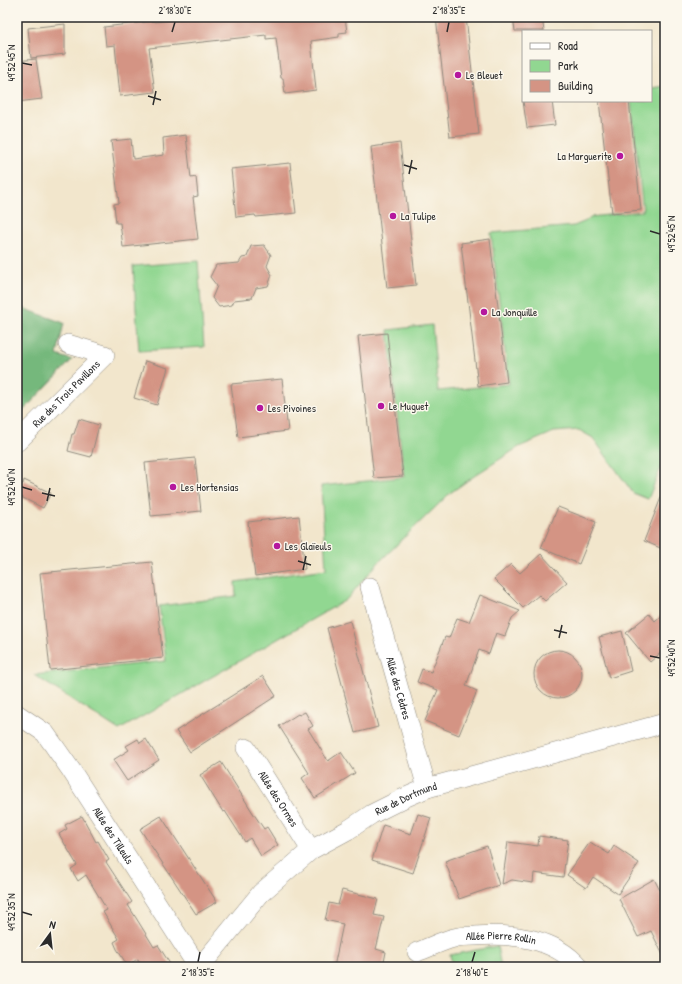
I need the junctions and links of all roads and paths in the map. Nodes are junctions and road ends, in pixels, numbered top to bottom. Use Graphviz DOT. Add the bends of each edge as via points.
graph roads {
  1 [pos="68,344"];
  2 [pos="17,442"];
  3 [pos="370,587"];
  4 [pos="17,714"];
  5 [pos="665,723"];
  6 [pos="246,748"];
  7 [pos="427,788"];
  8 [pos="311,850"];
  9 [pos="417,952"];
  10 [pos="199,967"];
  11 [pos="579,967"];
  1 -- 2 [label="street, Rue des Trois Pavillons" via="105,356"];
  3 -- 7 [label="street, Allée des Cèdres"];
  4 -- 10 [label="street, Allée des Tilleuls" via="45,733"];
  5 -- 7 [label="street, Rue de Dortmund"];
  6 -- 8 [label="street, Allée des Ormes"];
  7 -- 8 [label="street, Rue de Dortmund" via="372,814"];
  8 -- 10 [label="street, Rue de Dortmund" via="261,893"];
  9 -- 11 [label="street, Allée Pierre Rollin" via="455,937 514,936 542,942 562,951"];
}
